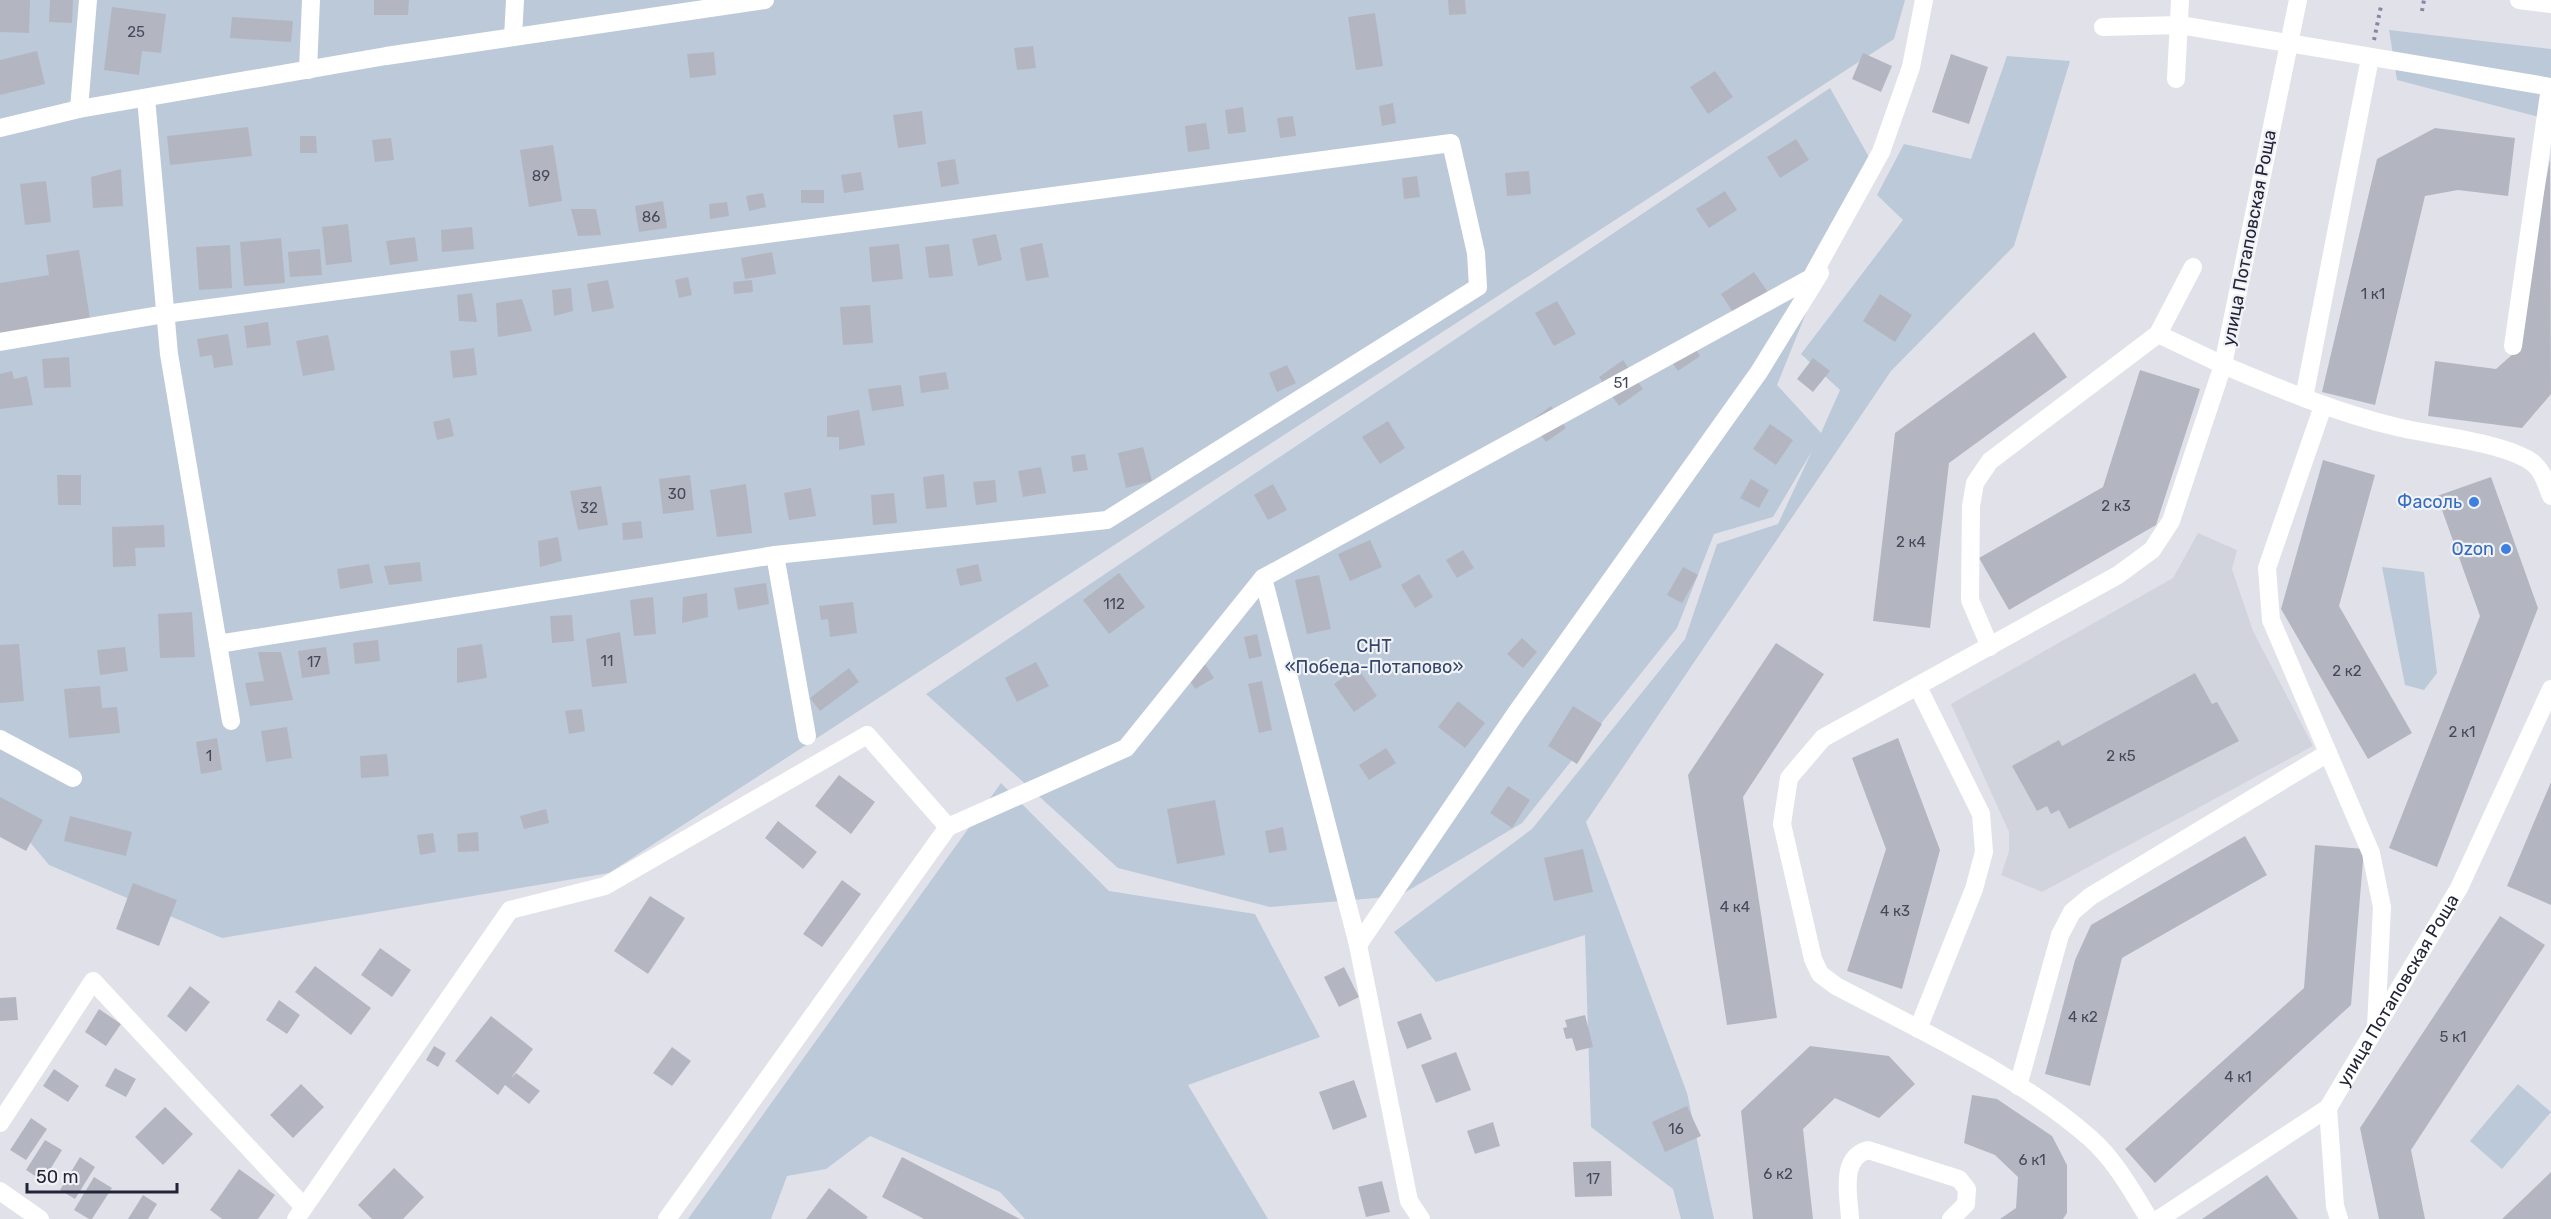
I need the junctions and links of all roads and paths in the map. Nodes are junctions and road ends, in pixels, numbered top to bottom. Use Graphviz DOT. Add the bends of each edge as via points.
graph roads {
  1 [pos="88,0"];
  2 [pos="311,0"];
  3 [pos="515,0"];
  4 [pos="765,0"];
  5 [pos="1924,0"];
  6 [pos="2180,0"];
  7 [pos="2298,0"];
  8 [pos="2424,0"];
  9 [pos="2519,0"];
  10 [pos="727,3"];
  11 [pos="2551,4"];
  12 [pos="2381,6"];
  13 [pos="2422,11"];
  14 [pos="2180,25"];
  15 [pos="2103,27"];
  16 [pos="513,37"];
  17 [pos="2287,43"];
  18 [pos="2370,58"];
  19 [pos="308,70"];
  20 [pos="2176,79"];
  21 [pos="2550,87"];
  22 [pos="146,98"];
  23 [pos="80,109"];
  24 [pos="0,128"];
  25 [pos="1881,152"];
  26 [pos="2193,267"];
  27 [pos="165,314"];
  28 [pos="2158,334"];
  29 [pos="0,342"];
  30 [pos="2513,346"];
  31 [pos="2223,365"];
  32 [pos="2304,398"];
  33 [pos="2323,406"];
  34 [pos="2545,467"];
  35 [pos="2551,496"];
  36 [pos="776,555"];
  37 [pos="1263,578"];
  38 [pos="218,644"];
  39 [pos="1990,647"];
  40 [pos="1918,687"];
  41 [pos="2551,689"];
  42 [pos="231,721"];
  43 [pos="807,736"];
  44 [pos="0,739"];
  45 [pos="2328,753"];
  46 [pos="73,778"];
  47 [pos="948,827"];
  48 [pos="1358,945"];
  49 [pos="1918,1029"];
  50 [pos="2376,1029"];
  51 [pos="2018,1086"];
  52 [pos="2328,1108"];
  53 [pos="0,1123"];
  54 [pos="0,1191"];
  55 [pos="300,1213"];
  56 [pos="40,1219"];
  57 [pos="667,1219"];
  58 [pos="1421,1219"];
  59 [pos="1850,1219"];
  60 [pos="1951,1219"];
  61 [pos="2149,1219"];
  62 [pos="2159,1219"];
  63 [pos="2339,1219"];
  1 -- 23 [label="street"];
  2 -- 19 [label="street"];
  3 -- 16 [label="street"];
  4 -- 10 [label="street"];
  5 -- 25 [label="street" via="1911,67"];
  6 -- 14 [label="street"];
  7 -- 17 [label="street, улица Потаповская Роща"];
  8 -- 13 [label="path"];
  9 -- 11 [label="street"];
  10 -- 16 [label="street"];
  12 -- 18 [label="path"];
  14 -- 15 [label="street"];
  14 -- 17 [label="street"];
  14 -- 20 [label="street"];
  16 -- 19 [label="street"];
  17 -- 18 [label="street"];
  17 -- 31 [label="street, улица Потаповская Роща"];
  18 -- 21 [label="street"];
  18 -- 32 [label="street"];
  19 -- 22 [label="street"];
  21 -- 30 [label="street"];
  22 -- 23 [label="street"];
  22 -- 27 [label="street"];
  23 -- 24 [label="street"];
  25 -- 37 [label="street" via="1810,278"];
  25 -- 48 [label="street" via="1858,212 1759,372"];
  26 -- 28 [label="street"];
  27 -- 29 [label="street"];
  27 -- 36 [label="street" via="1451,143 1476,253 1478,287 1107,520"];
  27 -- 38 [label="street"];
  28 -- 31 [label="street"];
  28 -- 39 [label="street" via="1990,461 1976,483 1971,506 1970,600"];
  31 -- 32 [label="street, улица Потаповская Роща"];
  31 -- 39 [label="street" via="2171,521 2152,550 2118,575"];
  32 -- 33 [label="street, улица Потаповская Роща"];
  33 -- 34 [label="street, улица Потаповская Роща" via="2396,427 2506,450"];
  33 -- 45 [label="street" via="2267,568 2271,620"];
  34 -- 35 [label="street, улица Потаповская Роща"];
  36 -- 38 [label="street"];
  36 -- 43 [label="street"];
  37 -- 47 [label="street" via="1126,748"];
  37 -- 48 [label="street"];
  38 -- 42 [label="street"];
  39 -- 40 [label="street"];
  40 -- 49 [label="street" via="1982,814 1984,852 1974,889"];
  40 -- 49 [label="street" via="1823,738 1789,778 1782,824 1813,959 1820,974"];
  41 -- 50 [label="street, улица Потаповская Роща" via="2459,888"];
  44 -- 46 [label="street"];
  45 -- 50 [label="street" via="2371,853 2382,907"];
  45 -- 51 [label="street" via="2091,896 2072,912 2060,935"];
  47 -- 55 [label="street" via="867,735 605,886 510,910"];
  47 -- 57 [label="street"];
  48 -- 58 [label="street" via="1409,1201"];
  49 -- 51 [label="street"];
  50 -- 52 [label="street, улица Потаповская Роща"];
  51 -- 61 [label="street" via="2091,1139 2125,1180"];
  52 -- 62 [label="street, улица Потаповская Роща"];
  52 -- 63 [label="street"];
  53 -- 55 [label="street" via="93,981"];
  54 -- 56 [label="street"];
  59 -- 60 [label="street" via="1848,1172 1851,1161 1868,1150 1959,1179 1967,1189 1966,1204"];
}
